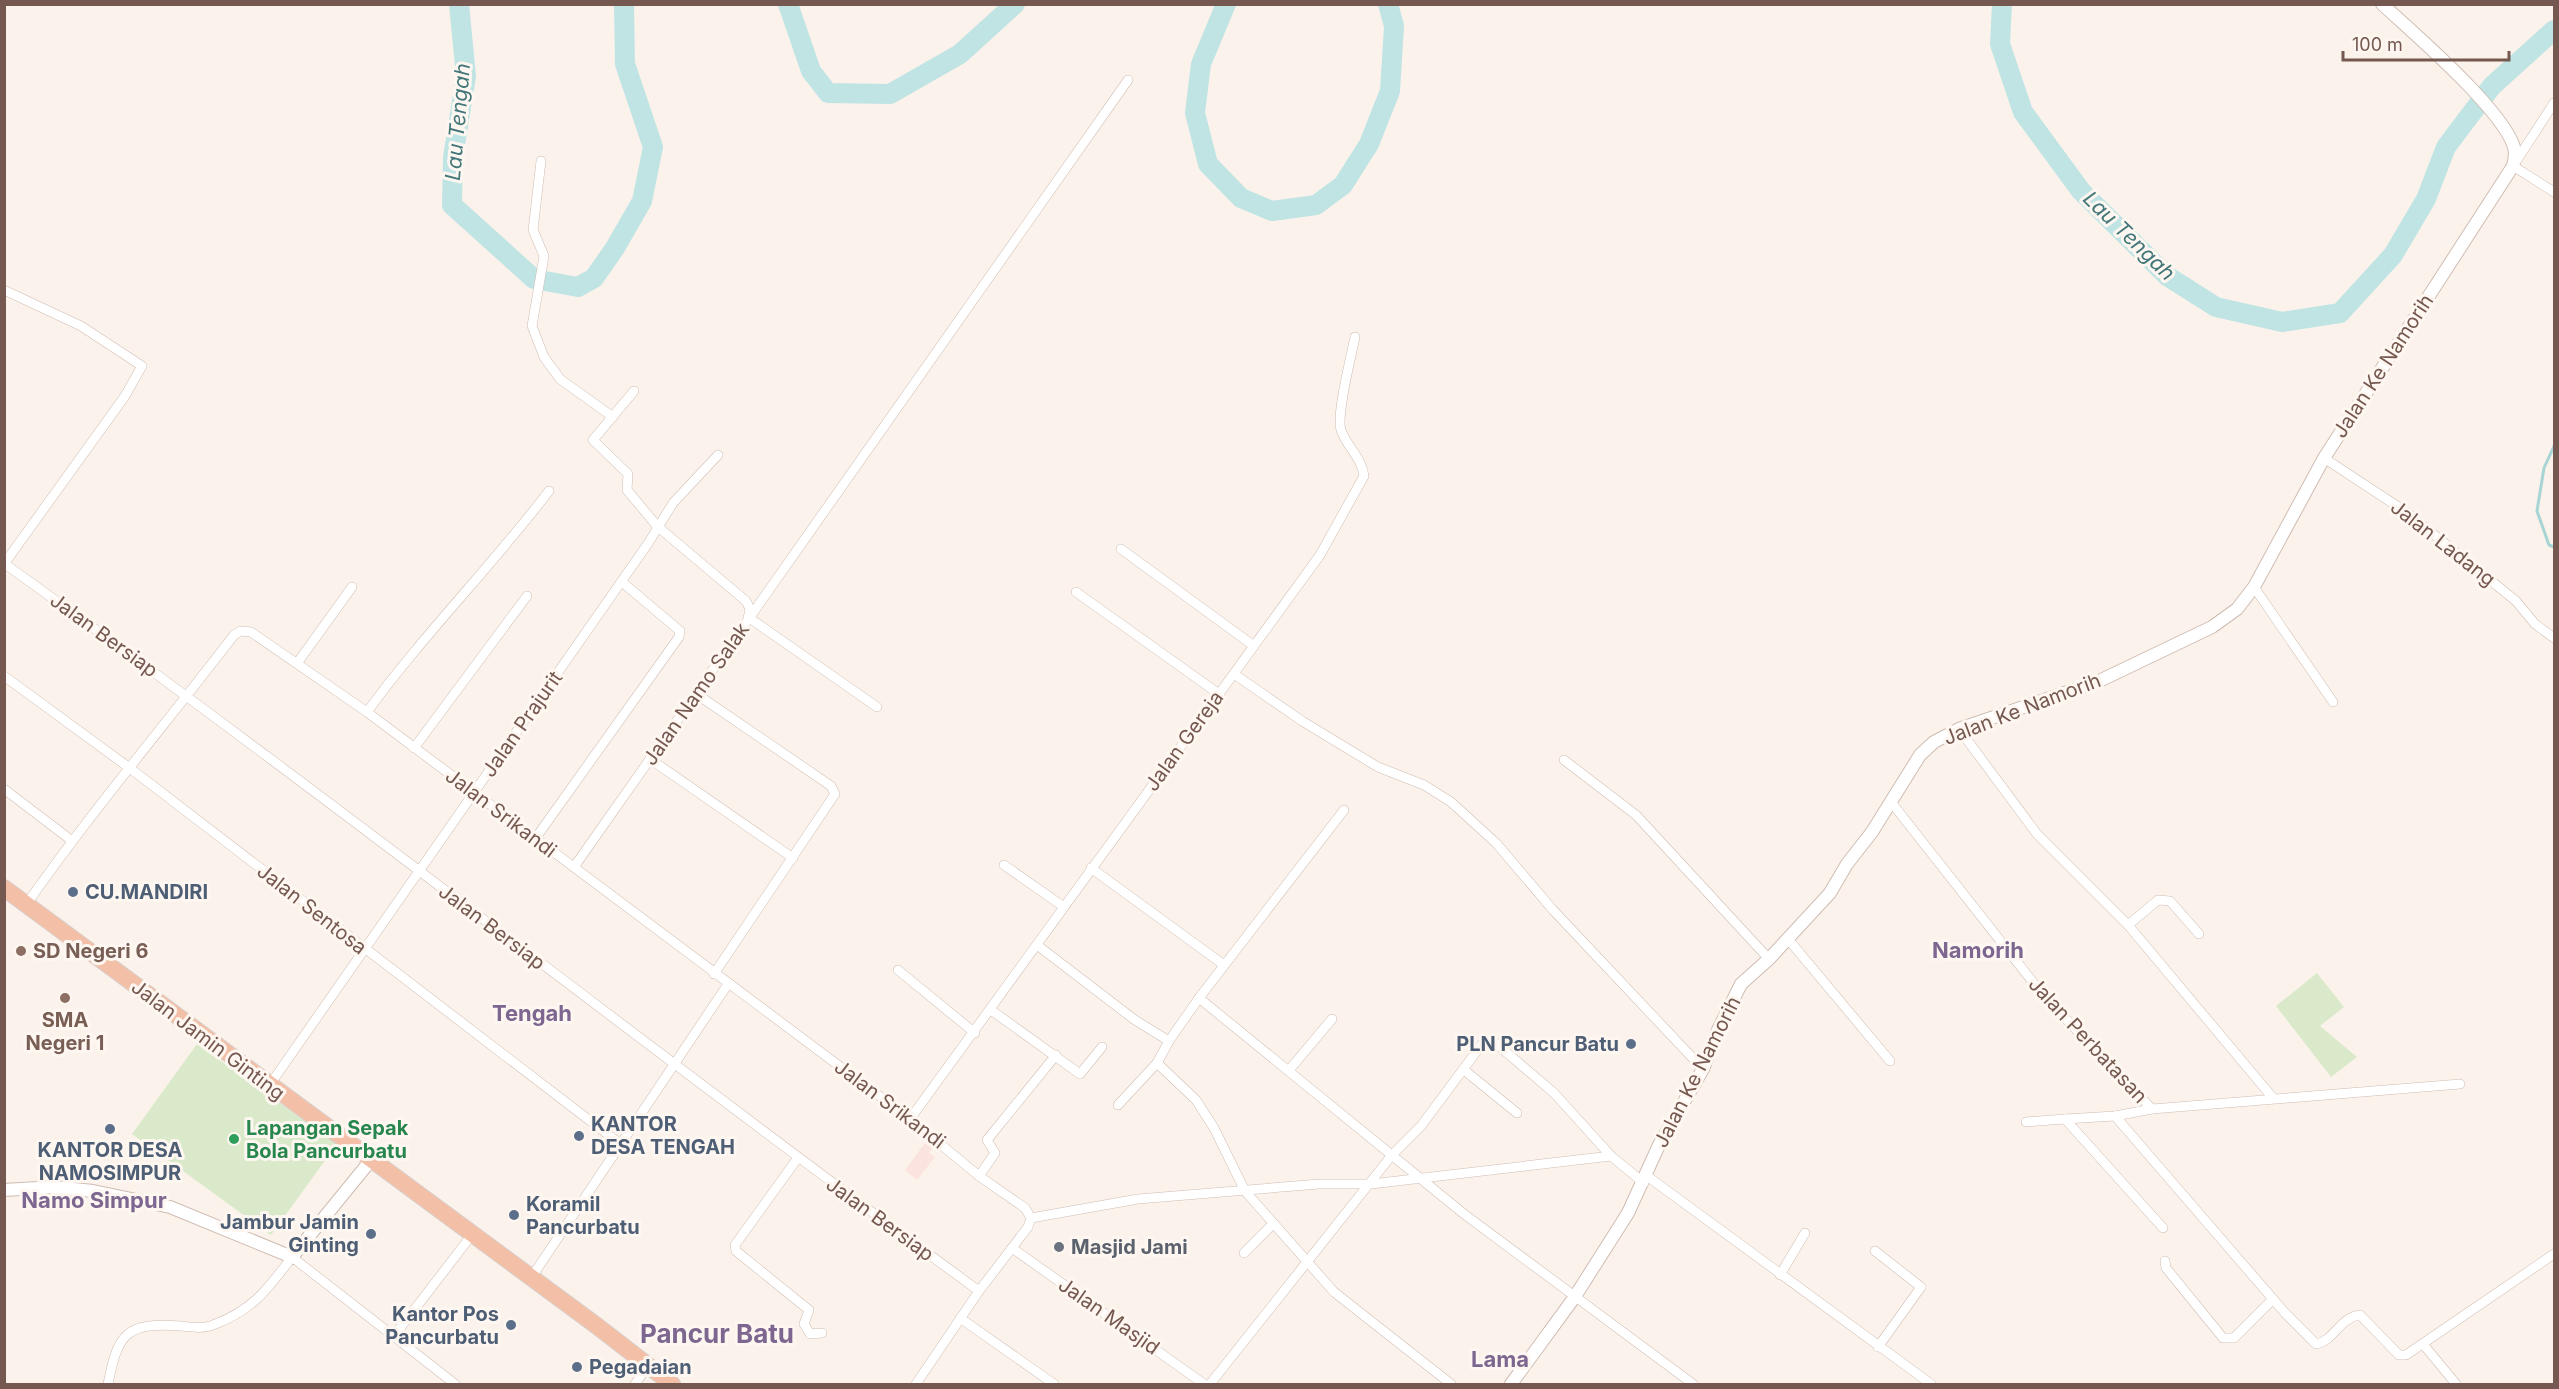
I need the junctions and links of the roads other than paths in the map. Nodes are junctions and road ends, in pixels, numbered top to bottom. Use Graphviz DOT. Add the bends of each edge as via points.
graph roads {
  1 [pos="2382,4"];
  2 [pos="1128,80"];
  3 [pos="2554,103"];
  4 [pos="541,161"];
  5 [pos="2513,166"];
  6 [pos="2554,192"];
  7 [pos="4,290"];
  8 [pos="1354,337"];
  9 [pos="634,391"];
  10 [pos="613,417"];
  11 [pos="718,455"];
  12 [pos="2324,458"];
  13 [pos="549,491"];
  14 [pos="657,526"];
  15 [pos="1120,549"];
  16 [pos="5,564"];
  17 [pos="622,582"];
  18 [pos="352,587"];
  19 [pos="2254,587"];
  20 [pos="1076,591"];
  21 [pos="527,596"];
  22 [pos="748,617"];
  23 [pos="2554,638"];
  24 [pos="1254,646"];
  25 [pos="298,662"];
  26 [pos="1234,674"];
  27 [pos="4,676"];
  28 [pos="695,693"];
  29 [pos="1219,694"];
  30 [pos="189,696"];
  31 [pos="2333,702"];
  32 [pos="877,707"];
  33 [pos="367,711"];
  34 [pos="1959,729"];
  35 [pos="414,748"];
  36 [pos="650,759"];
  37 [pos="1564,760"];
  38 [pos="131,769"];
  39 [pos="4,789"];
  40 [pos="473,793"];
  41 [pos="1891,802"];
  42 [pos="1344,810"];
  43 [pos="535,839"];
  44 [pos="71,840"];
  45 [pos="793,858"];
  46 [pos="1004,865"];
  47 [pos="574,867"];
  48 [pos="1091,868"];
  49 [pos="418,873"];
  50 [pos="4,888"];
  51 [pos="26,905"];
  52 [pos="1064,907"];
  53 [pos="2128,925"];
  54 [pos="2199,934"];
  55 [pos="1788,939"];
  56 [pos="1037,945"];
  57 [pos="364,949"];
  58 [pos="1769,959"];
  59 [pos="1224,965"];
  60 [pos="898,970"];
  61 [pos="714,974"];
  62 [pos="728,984"];
  63 [pos="1199,998"];
  64 [pos="991,1010"];
  65 [pos="1332,1019"];
  66 [pos="975,1033"];
  67 [pos="1169,1041"];
  68 [pos="1102,1047"];
  69 [pos="1056,1055"];
  70 [pos="1890,1061"];
  71 [pos="674,1063"];
  72 [pos="1157,1063"];
  73 [pos="1703,1068"];
  74 [pos="1290,1069"];
  75 [pos="1464,1070"];
  76 [pos="2460,1084"];
  77 [pos="269,1086"];
  78 [pos="2273,1098"];
  79 [pos="1118,1105"];
  80 [pos="2152,1108"];
  81 [pos="1517,1113"];
  82 [pos="2115,1116"];
  83 [pos="910,1119"];
  84 [pos="2065,1119"];
  85 [pos="2026,1122"];
  86 [pos="619,1143"];
  87 [pos="1392,1155"];
  88 [pos="1611,1156"];
  89 [pos="798,1159"];
  90 [pos="370,1160"];
  91 [pos="980,1176"];
  92 [pos="1420,1178"];
  93 [pos="1645,1179"];
  94 [pos="1371,1184"];
  95 [pos="4,1190"];
  96 [pos="1245,1191"];
  97 [pos="1031,1218"];
  98 [pos="1273,1224"];
  99 [pos="2163,1228"];
  100 [pos="1805,1233"];
  101 [pos="471,1236"];
  102 [pos="1012,1248"];
  103 [pos="1875,1251"];
  104 [pos="1244,1253"];
  105 [pos="2554,1254"];
  106 [pos="292,1257"];
  107 [pos="2165,1261"];
  108 [pos="1308,1262"];
  109 [pos="1780,1275"];
  110 [pos="531,1278"];
  111 [pos="979,1291"];
  112 [pos="1574,1298"];
  113 [pos="2273,1299"];
  114 [pos="960,1318"];
  115 [pos="822,1333"];
  116 [pos="394,1336"];
  117 [pos="2424,1344"];
  118 [pos="1878,1347"];
  119 [pos="647,1367"];
  120 [pos="108,1384"];
  121 [pos="455,1384"];
  122 [pos="635,1384"];
  123 [pos="672,1384"];
  124 [pos="916,1384"];
  125 [pos="1054,1384"];
  126 [pos="1204,1384"];
  127 [pos="1210,1384"];
  128 [pos="1451,1384"];
  129 [pos="1511,1384"];
  130 [pos="1693,1384"];
  131 [pos="1931,1384"];
  132 [pos="2456,1384"];
  1 -- 5 [label="street" via="2479,95 2510,139 2515,152"];
  2 -- 22 [label="street"];
  3 -- 5 [label="street"];
  4 -- 10 [label="street" via="533,230 543,256 532,326 548,364 560,379"];
  5 -- 6 [label="street"];
  5 -- 12 [label="street, Jalan Ke Namorih"];
  7 -- 16 [label="street" via="81,326 142,366 125,396"];
  8 -- 24 [label="street, Jalan Gereja" via="1340,428 1364,477 1320,555"];
  9 -- 10 [label="street"];
  10 -- 14 [label="street" via="593,440 628,474 627,490"];
  11 -- 14 [label="street, Jalan Prajurit"];
  12 -- 19 [label="street, Jalan Ke Namorih"];
  12 -- 23 [label="street, Jalan Ladang" via="2406,512 2517,601 2535,624"];
  13 -- 33 [label="street" via="503,552 433,628"];
  14 -- 17 [label="street, Jalan Prajurit"];
  14 -- 22 [label="street" via="746,602 750,609"];
  15 -- 24 [label="street"];
  16 -- 30 [label="street, Jalan Bersiap"];
  17 -- 40 [label="street, Jalan Prajurit"];
  17 -- 43 [label="street" via="664,615 680,631 679,638"];
  18 -- 25 [label="street"];
  19 -- 31 [label="street"];
  19 -- 34 [label="street, Jalan Ke Namorih" via="2226,619 2107,677"];
  20 -- 29 [label="street"];
  21 -- 35 [label="street"];
  22 -- 28 [label="street, Jalan Namo Salak"];
  22 -- 32 [label="street, Jalan Namo Salak"];
  24 -- 26 [label="street, Jalan Gereja"];
  25 -- 30 [label="street, Jalan Srikandi" via="259,636 241,631"];
  25 -- 33 [label="street, Jalan Srikandi"];
  26 -- 29 [label="street, Jalan Gereja"];
  26 -- 73 [label="street" via="1302,722 1378,767 1424,785 1451,802 1496,843 1553,910"];
  27 -- 38 [label="street, Jalan Sentosa"];
  28 -- 36 [label="street, Jalan Namo Salak"];
  28 -- 45 [label="street" via="831,786 836,794"];
  29 -- 48 [label="street, Jalan Gereja"];
  30 -- 38 [label="street, Jalan Srikandi"];
  30 -- 49 [label="street, Jalan Bersiap"];
  33 -- 35 [label="street, Jalan Srikandi"];
  34 -- 41 [label="street, Jalan Ke Namorih" via="1934,742 1920,755"];
  34 -- 53 [label="street" via="2037,834"];
  35 -- 40 [label="street, Jalan Srikandi"];
  36 -- 45 [label="street"];
  36 -- 47 [label="street, Jalan Namo Salak"];
  37 -- 58 [label="street" via="1636,815"];
  38 -- 44 [label="street, Jalan Srikandi"];
  38 -- 57 [label="street, Jalan Sentosa"];
  39 -- 44 [label="street"];
  40 -- 43 [label="street, Jalan Srikandi"];
  40 -- 49 [label="street, Jalan Prajurit"];
  41 -- 55 [label="street, Jalan Ke Namorih" via="1830,893"];
  41 -- 80 [label="street, Jalan Perbatasan" via="2033,983"];
  42 -- 59 [label="street"];
  43 -- 47 [label="street, Jalan Srikandi"];
  44 -- 51 [label="street, Jalan Srikandi"];
  45 -- 61 [label="street"];
  46 -- 52 [label="street"];
  47 -- 61 [label="street, Jalan Srikandi"];
  48 -- 52 [label="street, Jalan Gereja"];
  48 -- 59 [label="street"];
  49 -- 57 [label="street, Jalan Prajurit"];
  49 -- 71 [label="street, Jalan Bersiap"];
  50 -- 51 [label="highway, Jalan Jamin Ginting"];
  51 -- 77 [label="highway, Jalan Jamin Ginting"];
  52 -- 56 [label="street, Jalan Gereja"];
  53 -- 54 [label="street" via="2164,899"];
  53 -- 78 [label="street"];
  55 -- 58 [label="street, Jalan Ke Namorih"];
  55 -- 70 [label="street"];
  56 -- 64 [label="street, Jalan Gereja"];
  56 -- 67 [label="street" via="1135,1020"];
  57 -- 77 [label="street, Jalan Prajurit"];
  57 -- 86 [label="street, Jalan Sentosa"];
  58 -- 73 [label="street, Jalan Ke Namorih" via="1741,984"];
  59 -- 63 [label="street"];
  60 -- 66 [label="street"];
  61 -- 62 [label="street, Jalan Srikandi"];
  62 -- 71 [label="street"];
  62 -- 83 [label="street, Jalan Srikandi"];
  63 -- 67 [label="street"];
  63 -- 74 [label="street"];
  64 -- 66 [label="street, Jalan Gereja"];
  64 -- 69 [label="street"];
  65 -- 74 [label="street"];
  66 -- 83 [label="street, Jalan Gereja"];
  67 -- 72 [label="street"];
  68 -- 69 [label="street" via="1080,1074"];
  69 -- 91 [label="street" via="987,1140 995,1153"];
  71 -- 86 [label="street"];
  71 -- 89 [label="street, Jalan Bersiap"];
  72 -- 79 [label="street"];
  72 -- 96 [label="street" via="1196,1100"];
  73 -- 93 [label="street, Jalan Ke Namorih" via="1659,1145"];
  74 -- 87 [label="street"];
  75 -- 81 [label="street"];
  75 -- 87 [label="street" via="1421,1126"];
  75 -- 88 [label="street" via="1482,1042 1493,1041 1554,1093"];
  76 -- 78 [label="street"];
  77 -- 90 [label="highway, Jalan Jamin Ginting"];
  78 -- 80 [label="street"];
  80 -- 82 [label="street"];
  82 -- 84 [label="street"];
  82 -- 113 [label="street"];
  83 -- 91 [label="street, Jalan Srikandi"];
  84 -- 85 [label="street"];
  84 -- 99 [label="street"];
  86 -- 110 [label="street"];
  87 -- 92 [label="street"];
  87 -- 94 [label="street"];
  88 -- 92 [label="street"];
  88 -- 93 [label="street"];
  89 -- 111 [label="street, Jalan Bersiap"];
  89 -- 115 [label="street" via="735,1245 736,1251 809,1310 804,1324 810,1334"];
  90 -- 101 [label="highway, Jalan Jamin Ginting"];
  90 -- 106 [label="street"];
  91 -- 97 [label="street, Jalan Srikandi" via="1025,1208"];
  92 -- 94 [label="street"];
  92 -- 112 [label="street"];
  93 -- 109 [label="street"];
  93 -- 112 [label="street, Jalan Ke Namorih"];
  94 -- 96 [label="street"];
  94 -- 108 [label="street"];
  95 -- 106 [label="street" via="54,1187 170,1206"];
  96 -- 97 [label="street" via="1138,1199"];
  96 -- 98 [label="street"];
  97 -- 102 [label="street"];
  98 -- 104 [label="street"];
  98 -- 108 [label="street"];
  100 -- 109 [label="street"];
  101 -- 110 [label="highway, Jalan Jamin Ginting"];
  101 -- 116 [label="street"];
  102 -- 111 [label="street"];
  102 -- 126 [label="street, Jalan Masjid"];
  103 -- 118 [label="street" via="1921,1287"];
  105 -- 117 [label="street"];
  106 -- 116 [label="street"];
  106 -- 120 [label="street" via="261,1298 212,1326 153,1325 130,1333 117,1346"];
  107 -- 113 [label="street" via="2166,1268 2223,1338 2234,1338"];
  108 -- 127 [label="street"];
  108 -- 128 [label="street" via="1347,1304"];
  109 -- 118 [label="street"];
  110 -- 119 [label="highway, Jalan Jamin Ginting"];
  111 -- 114 [label="street"];
  112 -- 129 [label="street, Jalan Ke Namorih"];
  112 -- 130 [label="street"];
  113 -- 117 [label="street" via="2316,1344 2356,1315 2365,1317 2403,1357"];
  114 -- 124 [label="street"];
  114 -- 125 [label="street"];
  116 -- 121 [label="street"];
  117 -- 132 [label="street"];
  118 -- 131 [label="street"];
  119 -- 122 [label="street"];
  119 -- 123 [label="highway, Jalan Jamin Ginting"];
}
